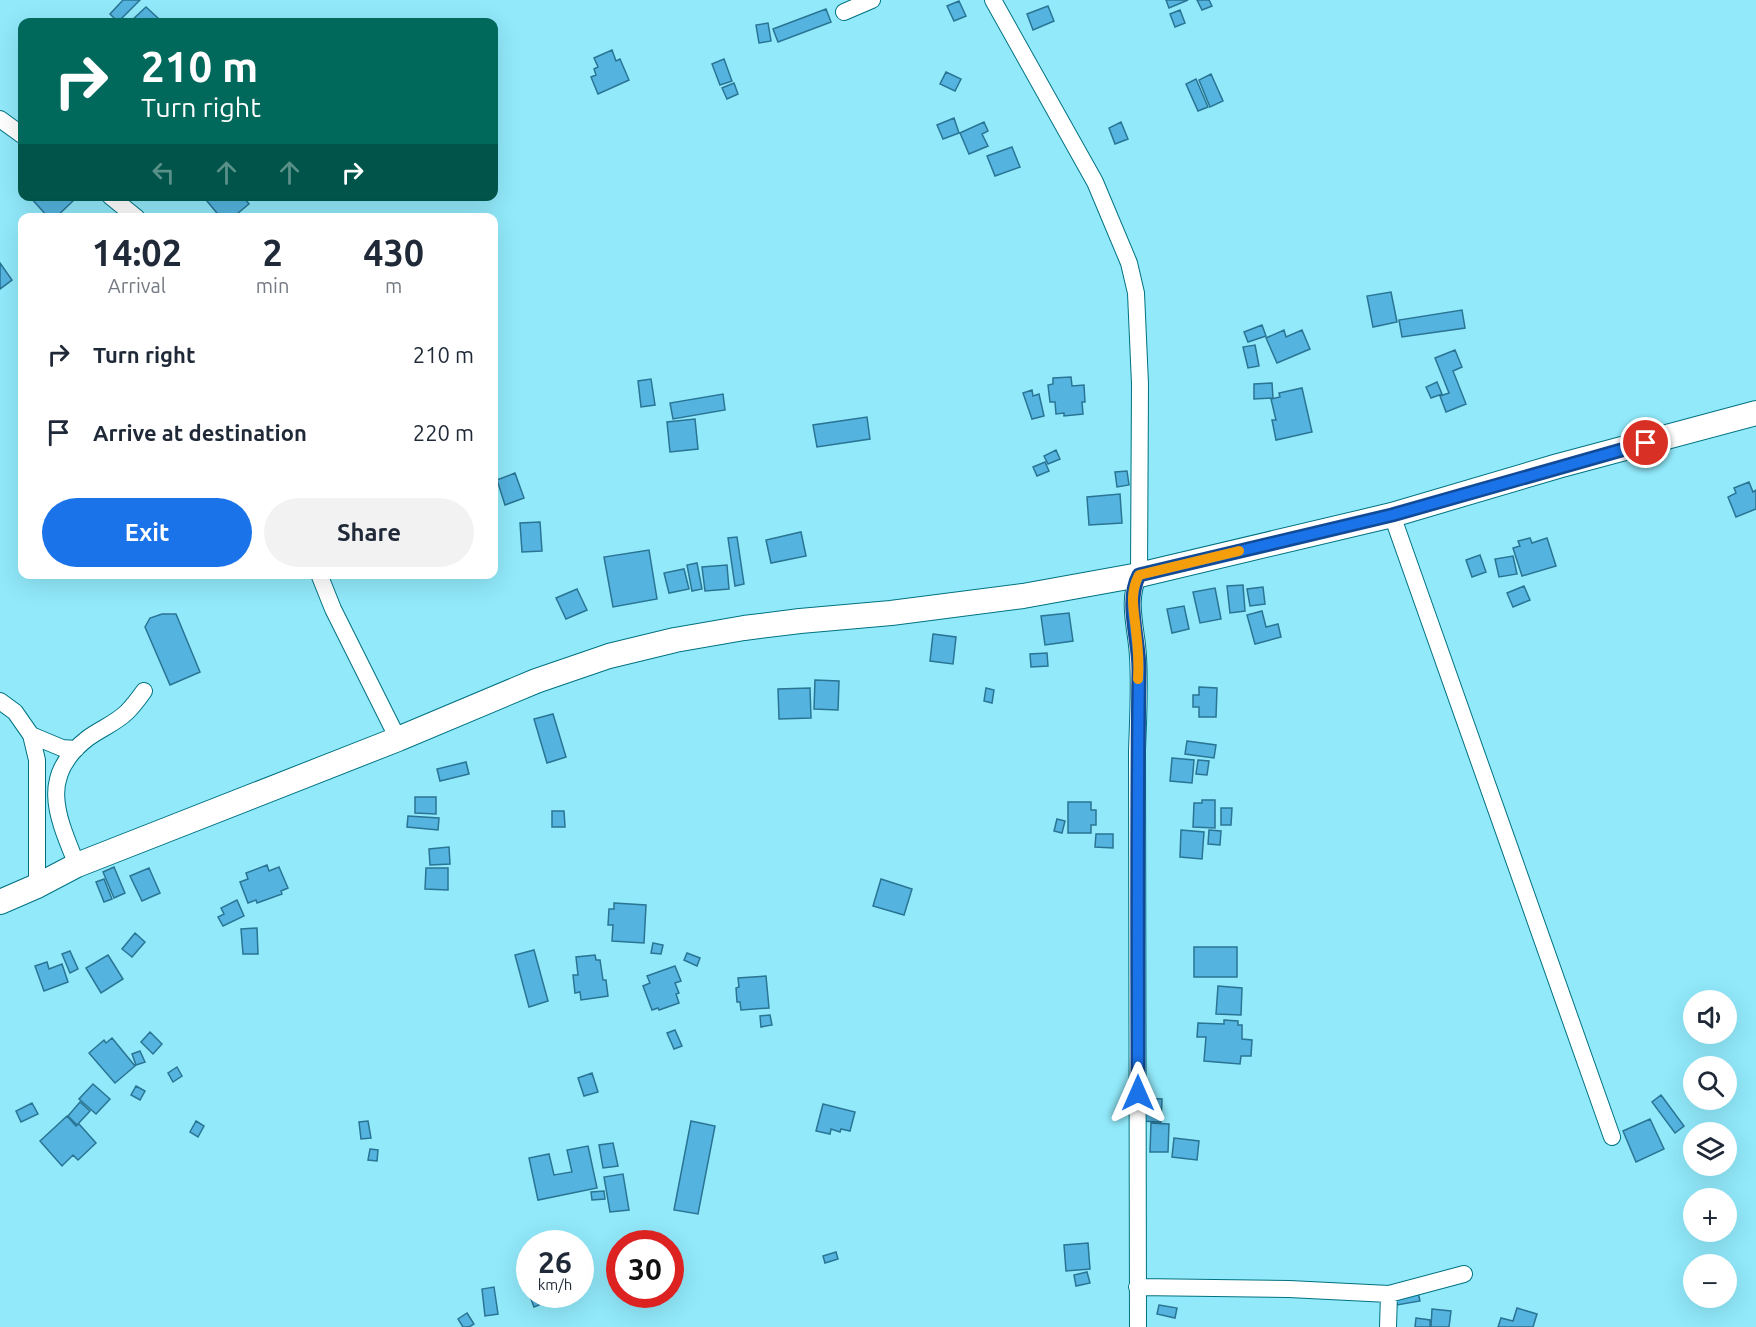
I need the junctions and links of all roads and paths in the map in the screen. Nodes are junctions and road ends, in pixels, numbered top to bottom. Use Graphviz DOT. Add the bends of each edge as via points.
graph roads {
  1 [pos="872,0"];
  2 [pos="993,0"];
  3 [pos="844,12"];
  4 [pos="0,119"];
  5 [pos="18,132"];
  6 [pos="116,201"];
  7 [pos="131,213"];
  8 [pos="1756,413"];
  9 [pos="1392,515"];
  10 [pos="1139,575"];
  11 [pos="321,579"];
  12 [pos="144,691"];
  13 [pos="0,701"];
  14 [pos="31,735"];
  15 [pos="398,739"];
  16 [pos="76,749"];
  17 [pos="77,865"];
  18 [pos="38,886"];
  19 [pos="0,902"];
  20 [pos="1612,1137"];
  21 [pos="1464,1274"];
  22 [pos="1137,1287"];
  23 [pos="1389,1294"];
  24 [pos="1138,1327"];
  25 [pos="1388,1327"];
  1 -- 3 [label="street"];
  2 -- 10 [label="street" via="1095,182 1129,263 1136,293 1140,384"];
  4 -- 5 [label="street"];
  6 -- 7 [label="street"];
  8 -- 9 [label="street"];
  9 -- 10 [label="street"];
  9 -- 20 [label="street"];
  10 -- 15 [label="street" via="1023,596 800,621 675,640 609,656 536,681"];
  10 -- 22 [label="street" via="1133,586 1132,604 1139,659"];
  11 -- 15 [label="street"];
  12 -- 16 [label="street" via="126,713"];
  13 -- 14 [label="street" via="15,712"];
  14 -- 16 [label="street" via="62,748"];
  14 -- 18 [label="street" via="38,760"];
  15 -- 17 [label="street"];
  16 -- 17 [label="street" via="64,760 56,792 65,836"];
  17 -- 18 [label="street"];
  18 -- 19 [label="street"];
  21 -- 23 [label="street"];
  22 -- 23 [label="street"];
  22 -- 24 [label="street"];
  23 -- 25 [label="street"];
}
